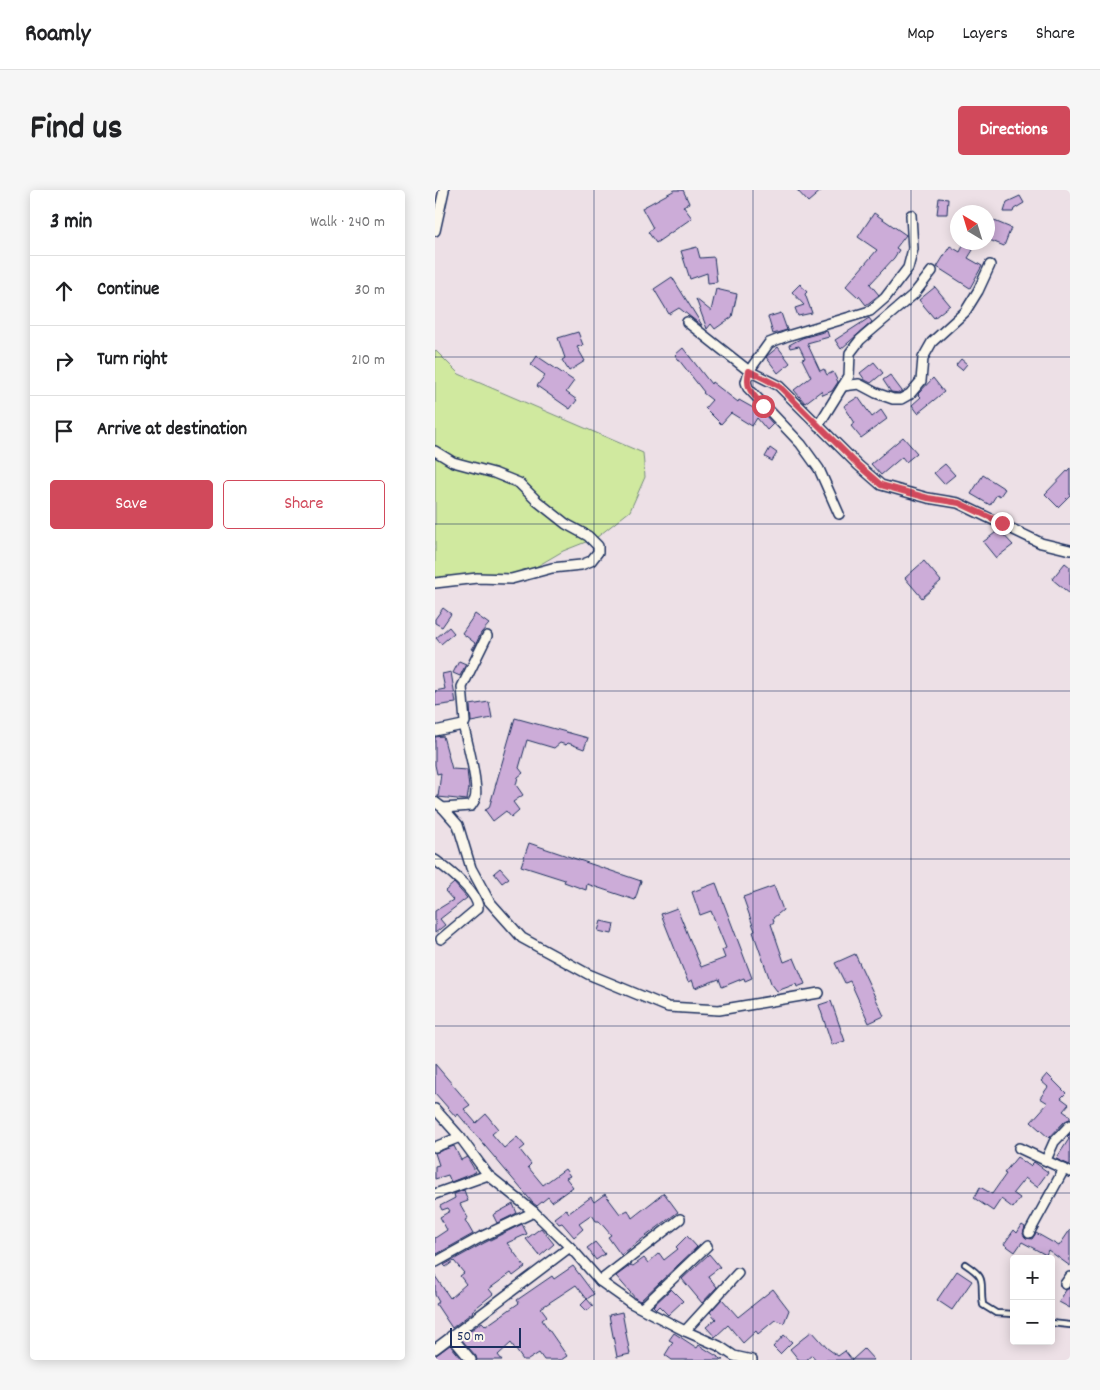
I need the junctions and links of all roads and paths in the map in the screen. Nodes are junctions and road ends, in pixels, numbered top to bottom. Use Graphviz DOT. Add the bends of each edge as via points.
graph roads {
  1 [pos="444,190"];
  2 [pos="911,215"];
  3 [pos="435,231"];
  4 [pos="990,265"];
  5 [pos="932,271"];
  6 [pos="687,322"];
  7 [pos="749,371"];
  8 [pos="843,386"];
  9 [pos="818,426"];
  10 [pos="435,451"];
  11 [pos="839,514"];
  12 [pos="1070,550"];
  13 [pos="435,583"];
  14 [pos="487,636"];
  15 [pos="463,724"];
  16 [pos="435,731"];
  17 [pos="435,802"];
  18 [pos="443,808"];
  19 [pos="435,860"];
  20 [pos="441,939"];
  21 [pos="819,992"];
  22 [pos="435,1109"];
  23 [pos="1070,1125"];
  24 [pos="460,1137"];
  25 [pos="435,1148"];
  26 [pos="1019,1148"];
  27 [pos="1046,1160"];
  28 [pos="1067,1170"];
  29 [pos="488,1175"];
  30 [pos="435,1194"];
  31 [pos="533,1212"];
  32 [pos="680,1219"];
  33 [pos="1029,1233"];
  34 [pos="707,1246"];
  35 [pos="570,1247"];
  36 [pos="436,1262"];
  37 [pos="965,1264"];
  38 [pos="737,1273"];
  39 [pos="600,1281"];
  40 [pos="642,1308"];
  41 [pos="1010,1314"];
  42 [pos="1055,1323"];
  43 [pos="1070,1325"];
  44 [pos="685,1331"];
  45 [pos="451,1336"];
  46 [pos="435,1349"];
  47 [pos="733,1358"];
  48 [pos="471,1360"];
  49 [pos="753,1360"];
  1 -- 3 [label="street"];
  2 -- 7 [label="street" via="913,249 908,268 885,298 870,311 769,343"];
  4 -- 8 [label="street" via="965,312 933,342 923,358 921,380 910,394 901,399 876,393 859,384"];
  5 -- 8 [label="street" via="915,294 860,340 850,353 849,376"];
  6 -- 7 [label="street"];
  7 -- 9 [label="street" via="779,386"];
  7 -- 11 [label="street" via="748,388 801,444 819,469"];
  8 -- 9 [label="street"];
  9 -- 12 [label="street" via="881,485 959,503 1041,543"];
  10 -- 13 [label="street" via="453,462 519,483 566,524 598,546 591,561 581,565 552,568 511,579 477,578"];
  14 -- 15 [label="street" via="462,687"];
  15 -- 16 [label="street"];
  15 -- 18 [label="street" via="475,800 471,806"];
  17 -- 18 [label="street"];
  18 -- 21 [label="street" via="458,826 471,868 489,901 522,938 588,974 667,1007 719,1010"];
  19 -- 20 [label="street" via="463,883 478,903 478,908"];
  22 -- 24 [label="street"];
  23 -- 27 [label="street" via="1054,1142"];
  24 -- 25 [label="street"];
  24 -- 29 [label="street"];
  26 -- 27 [label="street"];
  27 -- 28 [label="street"];
  28 -- 33 [label="street"];
  29 -- 30 [label="street"];
  29 -- 31 [label="street"];
  31 -- 35 [label="street"];
  31 -- 36 [label="street"];
  32 -- 39 [label="street"];
  34 -- 40 [label="street"];
  35 -- 39 [label="street"];
  35 -- 45 [label="street"];
  37 -- 41 [label="lane" via="982,1279 983,1305 996,1313"];
  38 -- 44 [label="street"];
  39 -- 40 [label="street"];
  40 -- 44 [label="street"];
  42 -- 43 [label="lane"];
  44 -- 47 [label="street" via="719,1346"];
  45 -- 46 [label="street"];
  45 -- 48 [label="street"];
  47 -- 49 [label="street"];
}
